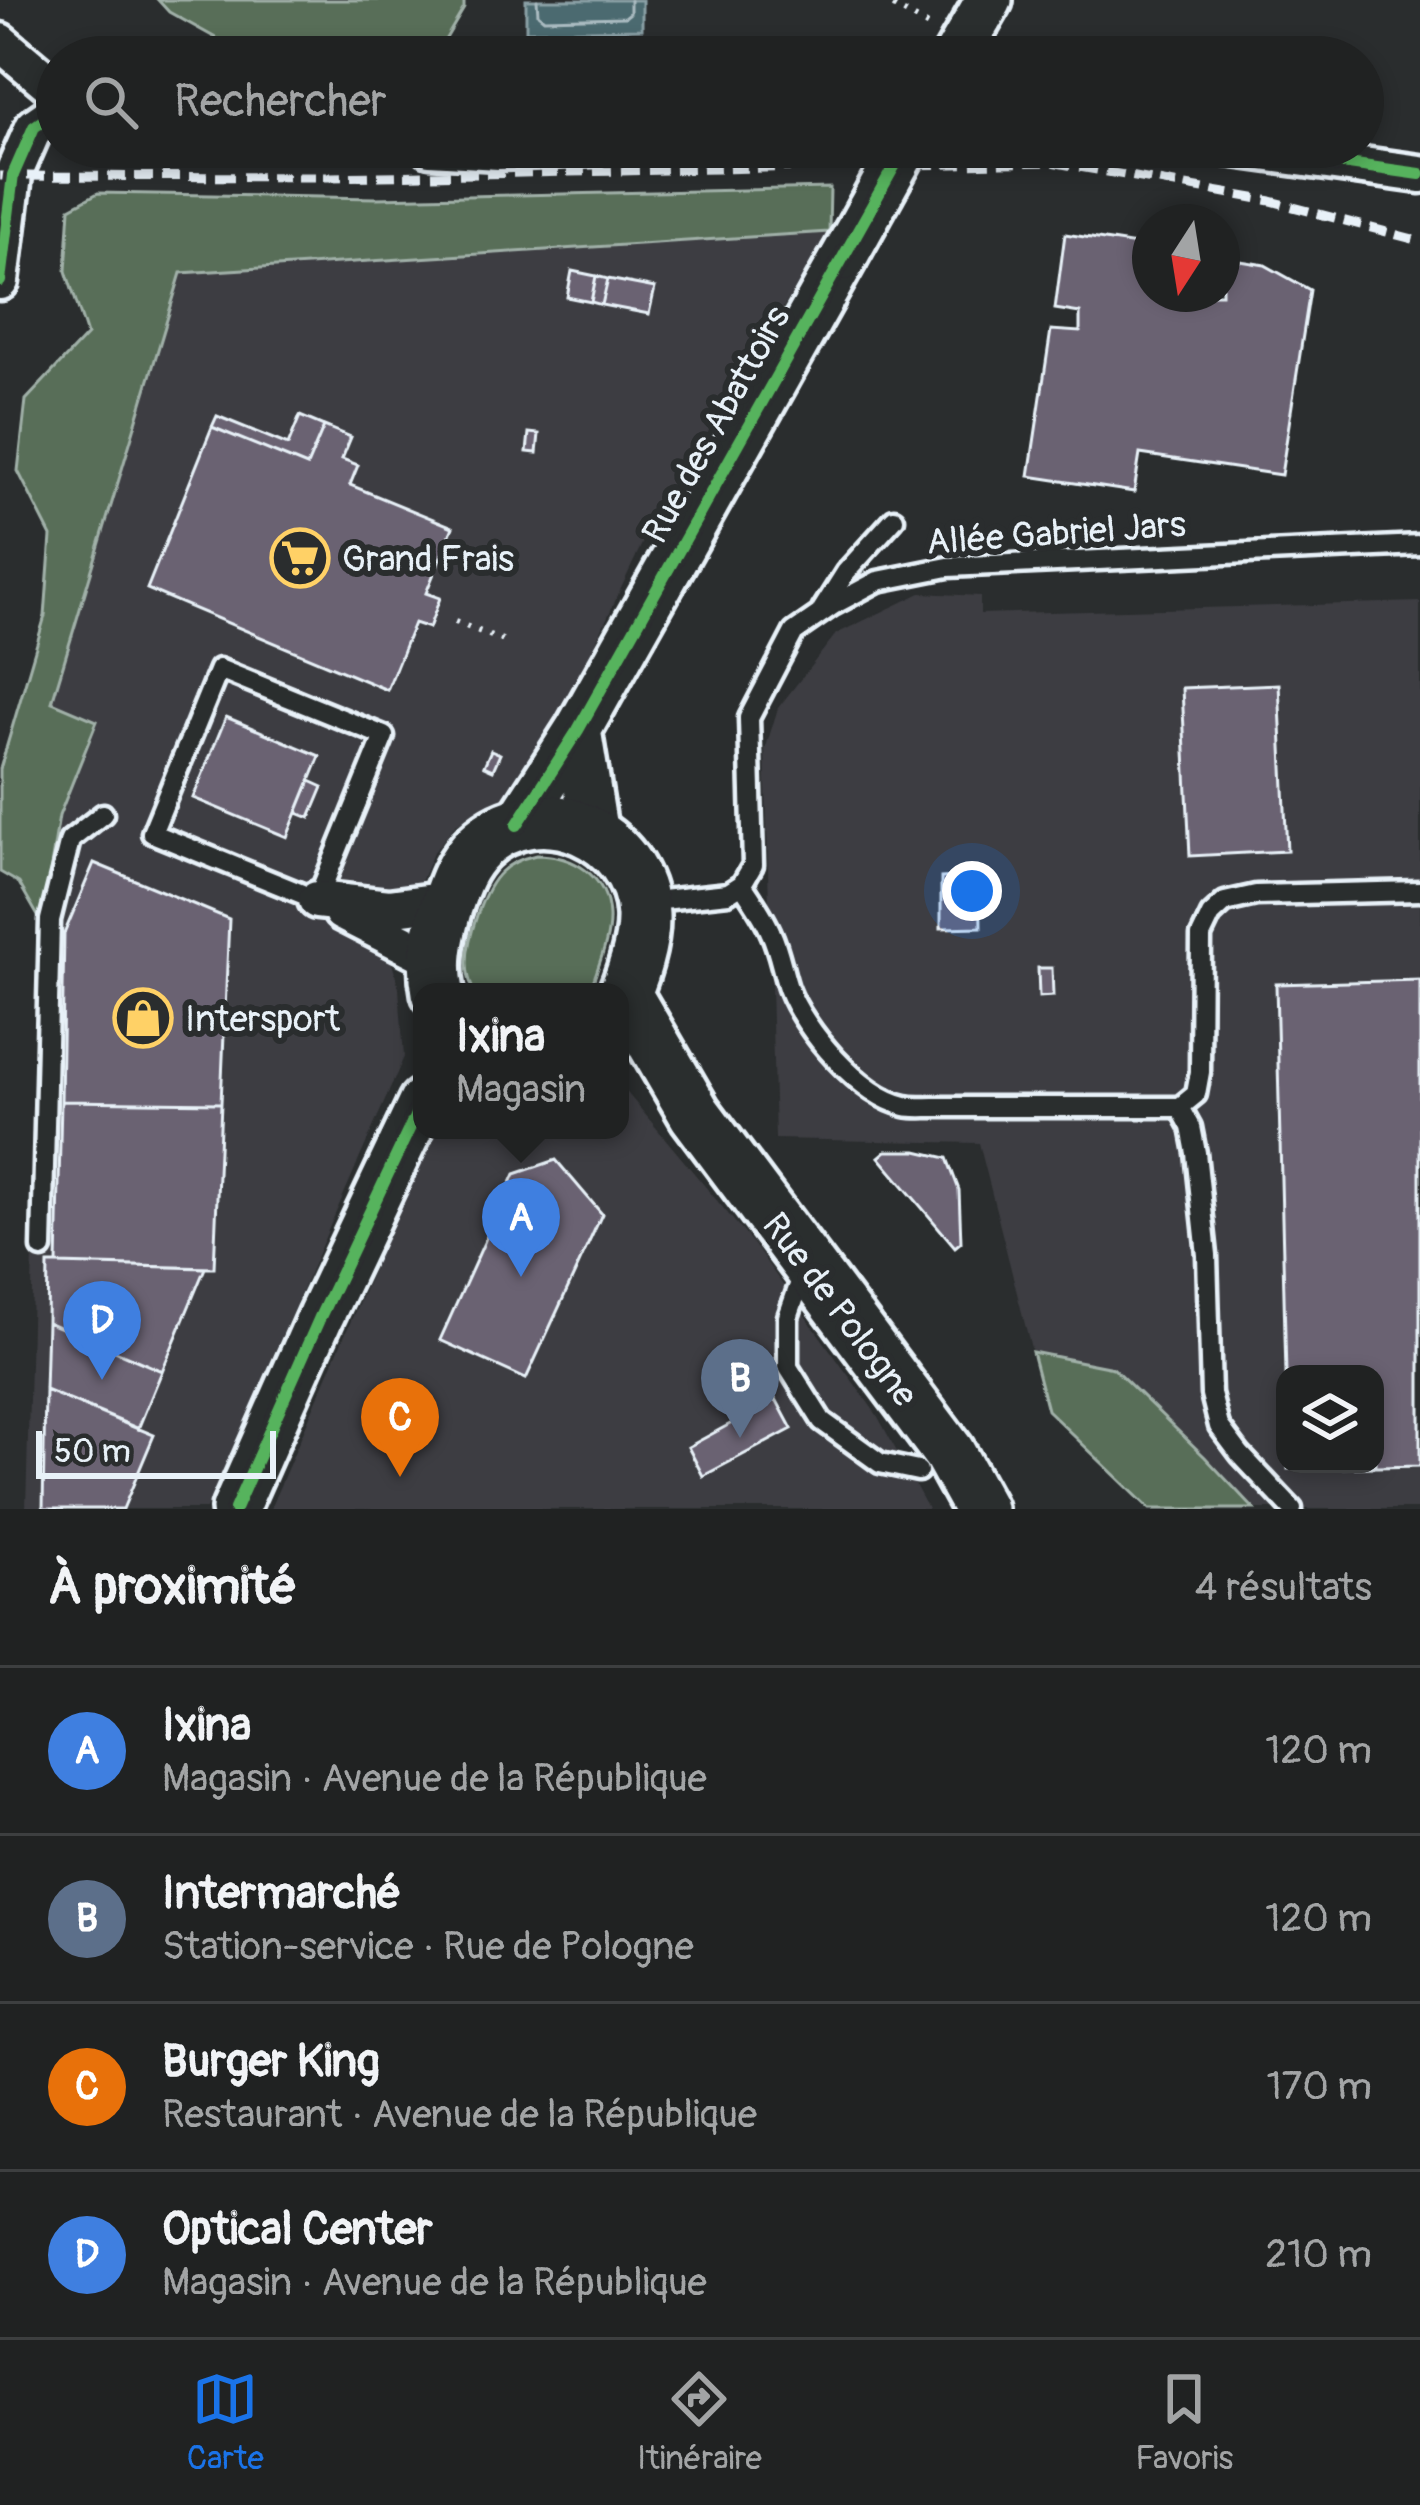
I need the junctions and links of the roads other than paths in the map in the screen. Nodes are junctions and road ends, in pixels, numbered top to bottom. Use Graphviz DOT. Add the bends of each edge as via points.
graph roads {
  1 [pos="989,0"];
  2 [pos="968,36"];
  3 [pos="0,42"];
  4 [pos="36,72"];
  5 [pos="36,126"];
  6 [pos="893,168"];
  7 [pos="1377,168"];
  8 [pos="1420,174"];
  9 [pos="0,281"];
  10 [pos="894,519"];
  11 [pos="1420,544"];
  12 [pos="820,614"];
  13 [pos="578,730"];
  14 [pos="103,814"];
  15 [pos="517,825"];
  16 [pos="595,835"];
  17 [pos="742,884"];
  18 [pos="1420,891"];
  19 [pos="448,900"];
  20 [pos="317,901"];
  21 [pos="641,902"];
  22 [pos="436,976"];
  23 [pos="627,983"];
  24 [pos="629,1010"];
  25 [pos="629,1070"];
  26 [pos="1180,1107"];
  27 [pos="694,1114"];
  28 [pos="413,1121"];
  29 [pos="42,1248"];
  30 [pos="807,1264"];
  31 [pos="918,1471"];
  32 [pos="235,1509"];
  33 [pos="980,1509"];
  34 [pos="1292,1509"];
  1 -- 2 [label="street"];
  3 -- 4 [label="street"];
  5 -- 9 [label="street" via="13,176"];
  6 -- 13 [label="street, Rue des Abattoirs, bridge"];
  7 -- 8 [label="street"];
  10 -- 12 [label="lane"];
  11 -- 12 [label="lane, Allée Gabriel Jars" via="948,567 878,581"];
  12 -- 17 [label="lane, Allée Gabriel Jars" via="794,632 749,718 753,865"];
  13 -- 15 [label="street, Rue des Abattoirs"];
  13 -- 16 [label="street"];
  14 -- 29 [label="lane" via="70,840 50,920"];
  15 -- 16 [label="main road" via="560,821"];
  15 -- 19 [label="main road" via="481,844"];
  16 -- 21 [label="main road" via="628,866"];
  17 -- 21 [label="lane" via="728,893"];
  17 -- 26 [label="lane" via="771,932 802,1019 884,1098 934,1107"];
  18 -- 26 [label="lane" via="1256,896 1225,902 1210,915 1201,936 1200,1072 1196,1094"];
  19 -- 20 [label="street" via="389,908"];
  19 -- 22 [label="main road"];
  20 -- 20 [label="lane" via="384,736 219,669 152,833"];
  20 -- 22 [label="street"];
  21 -- 23 [label="main road" via="640,944"];
  24 -- 27 [label="main road, Rue de Pologne"];
  25 -- 27 [label="main road, Rue de Pologne"];
  26 -- 34 [label="lane" via="1196,1153 1207,1255 1210,1394 1219,1426"];
  27 -- 30 [label="main road, Rue de Pologne"];
  28 -- 32 [label="street"];
  30 -- 31 [label="lane" via="788,1318 788,1367 822,1421 880,1463"];
  30 -- 33 [label="main road, Rue de Pologne" via="949,1453"];
}
